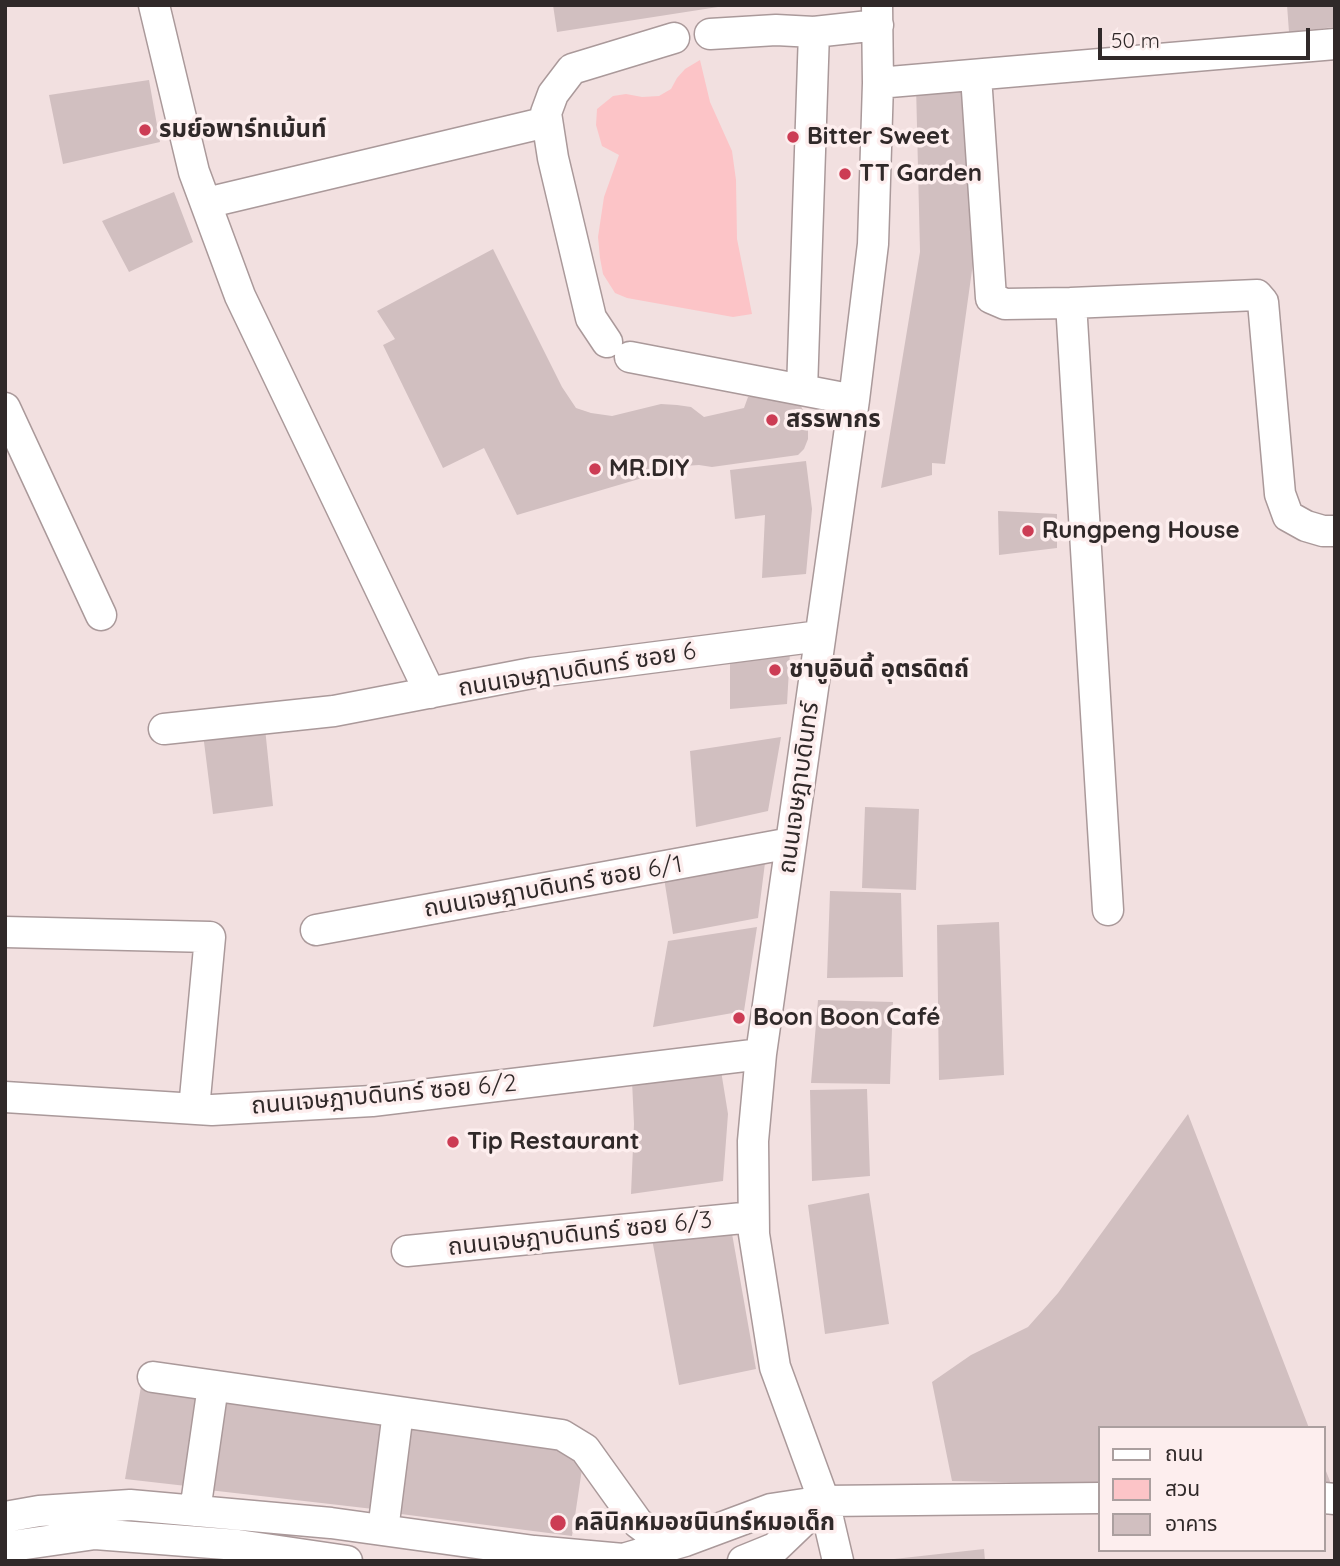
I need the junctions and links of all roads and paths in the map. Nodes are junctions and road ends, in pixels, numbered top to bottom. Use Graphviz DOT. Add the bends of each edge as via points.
graph roads {
  1 [pos="154,5"];
  2 [pos="877,15"];
  3 [pos="814,32"];
  4 [pos="710,34"];
  5 [pos="674,38"];
  6 [pos="1335,44"];
  7 [pos="976,76"];
  8 [pos="878,83"];
  9 [pos="547,122"];
  10 [pos="206,203"];
  11 [pos="1071,303"];
  12 [pos="802,390"];
  13 [pos="854,400"];
  14 [pos="5,408"];
  15 [pos="1335,531"];
  16 [pos="101,615"];
  17 [pos="820,636"];
  18 [pos="430,693"];
  19 [pos="164,729"];
  20 [pos="791,843"];
  21 [pos="1108,910"];
  22 [pos="316,930"];
  23 [pos="5,932"];
  24 [pos="761,1055"];
  25 [pos="5,1097"];
  26 [pos="194,1109"];
  27 [pos="754,1217"];
  28 [pos="407,1251"];
  29 [pos="153,1377"];
  30 [pos="213,1386"];
  31 [pos="398,1412"];
  32 [pos="1098,1499"];
  33 [pos="824,1502"];
  34 [pos="195,1511"];
  35 [pos="5,1517"];
  36 [pos="383,1531"];
  37 [pos="133,1538"];
  38 [pos="669,1546"];
  39 [pos="5,1547"];
  40 [pos="503,1554"];
  41 [pos="177,1561"];
  42 [pos="347,1561"];
  43 [pos="743,1561"];
  44 [pos="838,1561"];
  1 -- 10 [label="street" via="194,172"];
  2 -- 3 [label="street"];
  2 -- 8 [label="street, ถนนเจษฎาบดินทร์"];
  3 -- 4 [label="street"];
  3 -- 12 [label="street"];
  5 -- 9 [label="street" via="572,69 552,94"];
  6 -- 7 [label="street"];
  7 -- 8 [label="street"];
  7 -- 11 [label="street" via="990,298 1005,304"];
  8 -- 13 [label="street, ถนนเจษฎาบดินทร์" via="873,244"];
  9 -- 10 [label="street"];
  9 -- 12 [label="street" via="592,318 618,349"];
  10 -- 18 [label="street" via="240,296"];
  11 -- 15 [label="street" via="1257,295 1263,302 1280,494 1288,516 1306,526"];
  11 -- 21 [label="street"];
  12 -- 13 [label="street"];
  13 -- 17 [label="street, ถนนเจษฎาบดินทร์"];
  14 -- 16 [label="street"];
  17 -- 18 [label="street, ถนนเจษฎาบดินทร์ ซอย 6" via="532,673"];
  17 -- 20 [label="street, ถนนเจษฎาบดินทร์"];
  18 -- 19 [label="street, ถนนเจษฎาบดินทร์ ซอย 6" via="334,711"];
  20 -- 22 [label="street, ถนนเจษฎาบดินทร์ ซอย 6/1"];
  20 -- 24 [label="street, ถนนเจษฎาบดินทร์"];
  23 -- 26 [label="street" via="210,937"];
  24 -- 26 [label="street, ถนนเจษฎาบดินทร์ ซอย 6/2" via="372,1101"];
  24 -- 27 [label="street, ถนนเจษฎาบดินทร์" via="753,1141"];
  25 -- 26 [label="street, ถนนเจษฎาบดินทร์ ซอย 6/2"];
  27 -- 28 [label="street, ถนนเจษฎาบดินทร์ ซอย 6/3"];
  27 -- 33 [label="street, ถนนเจษฎาบดินทร์" via="775,1367"];
  29 -- 30 [label="street"];
  30 -- 31 [label="street"];
  30 -- 34 [label="street"];
  31 -- 36 [label="street"];
  31 -- 38 [label="street" via="562,1435 584,1449 638,1523"];
  32 -- 33 [label="street"];
  33 -- 38 [label="street" via="771,1509"];
  33 -- 43 [label="street" via="775,1548"];
  33 -- 44 [label="street, ถนนเจษฎาบดินทร์"];
  34 -- 35 [label="street" via="130,1505"];
  34 -- 36 [label="street"];
  36 -- 40 [label="street"];
  37 -- 39 [label="street" via="95,1534"];
  37 -- 41 [label="street"];
  37 -- 42 [label="street" via="238,1545"];
  38 -- 40 [label="street" via="623,1559"];
}
